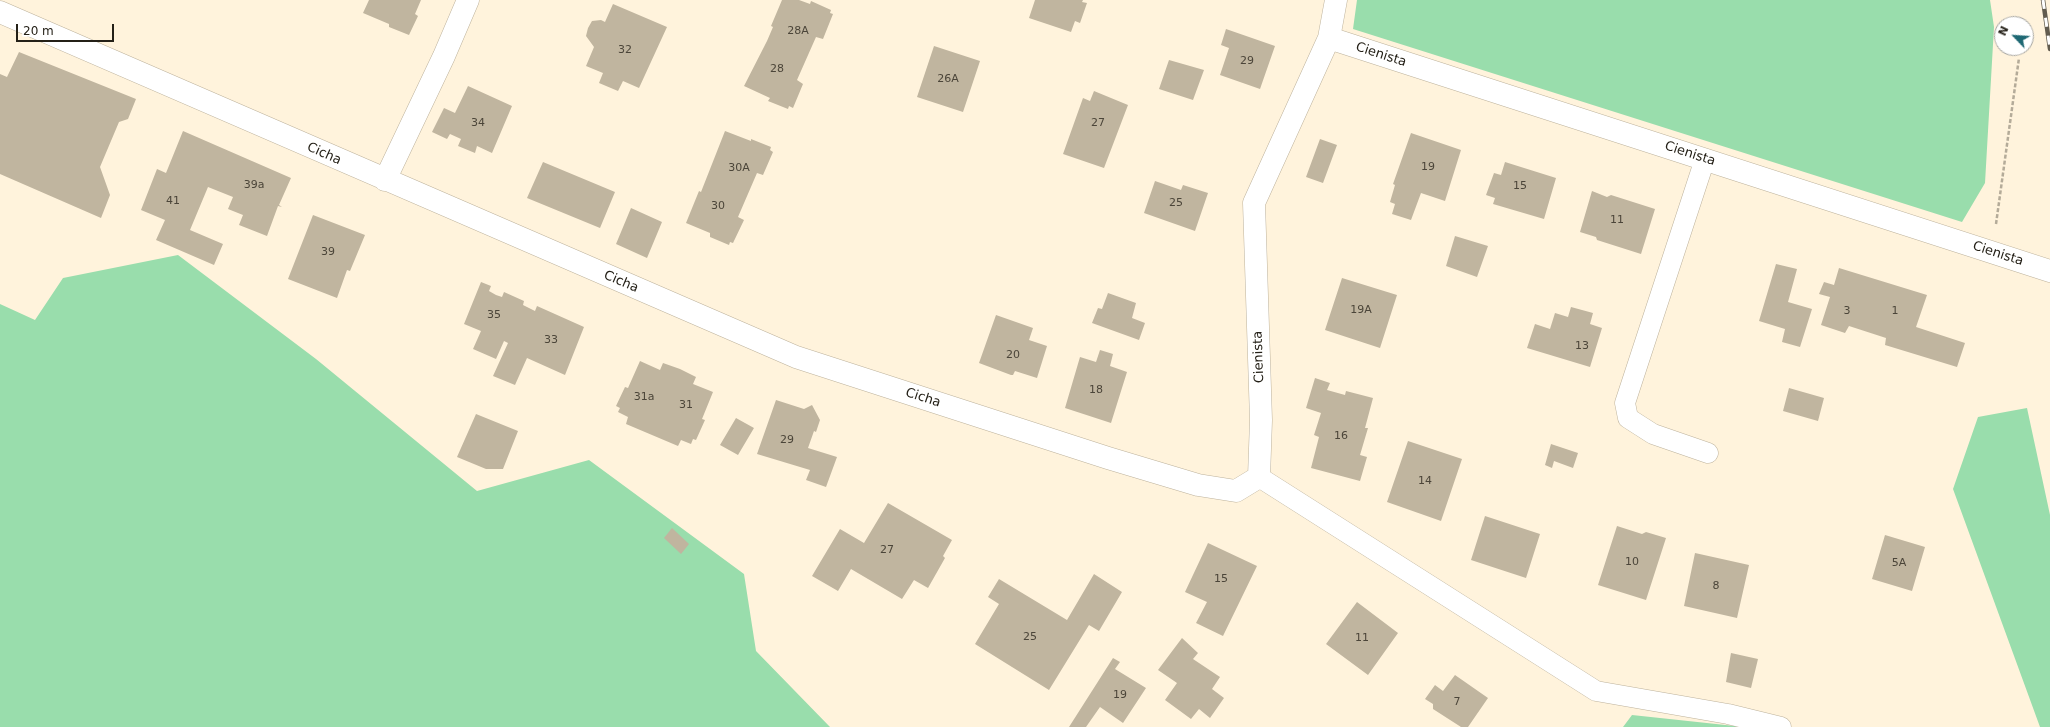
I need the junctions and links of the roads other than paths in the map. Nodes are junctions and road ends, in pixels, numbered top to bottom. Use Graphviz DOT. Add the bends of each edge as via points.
graph roads {
  1 [pos="468,0"];
  2 [pos="1336,0"];
  3 [pos="0,12"];
  4 [pos="1329,38"];
  5 [pos="1705,159"];
  6 [pos="385,180"];
  7 [pos="2050,271"];
  8 [pos="1708,453"];
  9 [pos="1259,477"];
  10 [pos="1781,727"];
  1 -- 6 [label="street"];
  2 -- 4 [label="street, Cienista"];
  3 -- 6 [label="street, Cicha"];
  4 -- 5 [label="street, Cienista"];
  4 -- 9 [label="street, Cienista" via="1254,203 1261,420"];
  5 -- 7 [label="street, Cienista"];
  5 -- 8 [label="lane" via="1625,403 1628,418 1653,434"];
  6 -- 9 [label="street, Cicha" via="796,357 1198,485 1236,491"];
  9 -- 10 [label="lane" via="1596,691 1728,714"];
}
